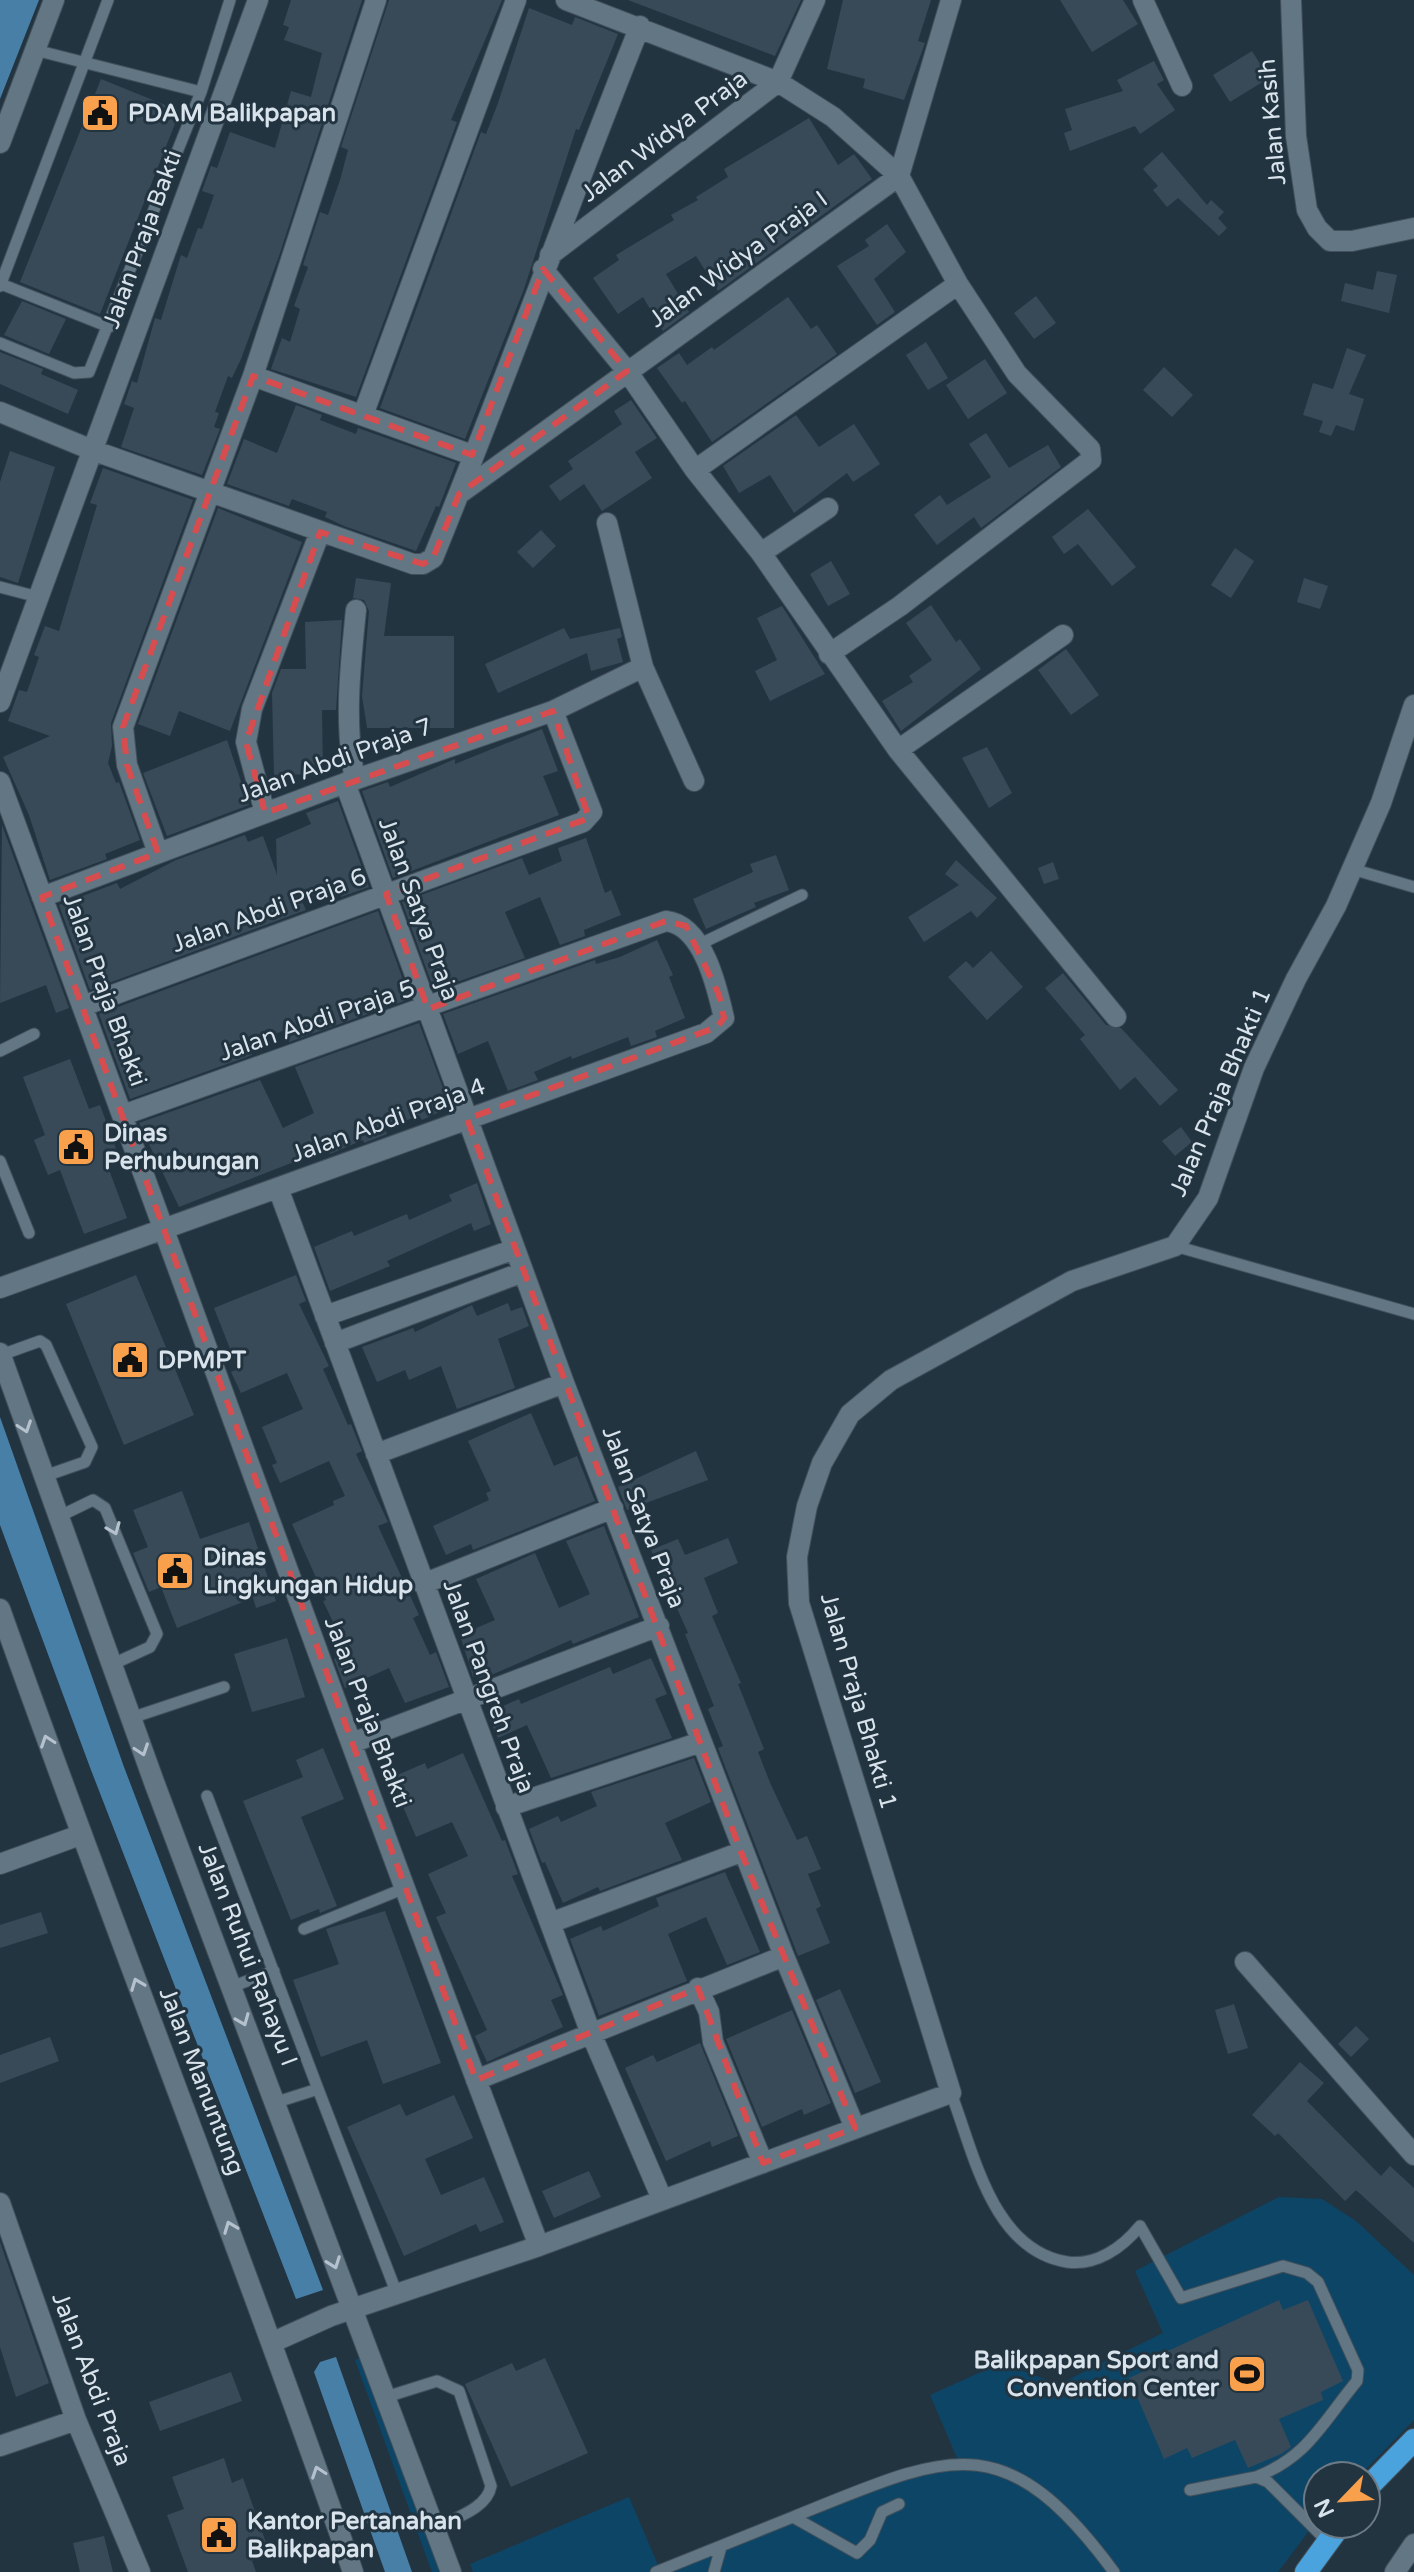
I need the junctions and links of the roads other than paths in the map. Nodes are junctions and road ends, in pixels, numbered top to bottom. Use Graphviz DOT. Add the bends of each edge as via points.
graph roads {
  1 [pos="54,0"];
  2 [pos="108,0"];
  3 [pos="230,0"];
  4 [pos="258,0"];
  5 [pos="376,0"];
  6 [pos="516,0"];
  7 [pos="566,0"];
  8 [pos="815,0"];
  9 [pos="951,0"];
  10 [pos="1143,0"];
  11 [pos="1291,0"];
  12 [pos="640,26"];
  13 [pos="35,50"];
  14 [pos="82,62"];
  15 [pos="778,82"];
  16 [pos="1182,86"];
  17 [pos="201,92"];
  18 [pos="0,143"];
  19 [pos="899,176"];
  20 [pos="1414,228"];
  21 [pos="545,263"];
  22 [pos="958,284"];
  23 [pos="0,285"];
  24 [pos="109,327"];
  25 [pos="0,343"];
  26 [pos="627,371"];
  27 [pos="253,376"];
  28 [pos="0,412"];
  29 [pos="363,415"];
  30 [pos="92,450"];
  31 [pos="472,455"];
  32 [pos="695,470"];
  33 [pos="208,490"];
  34 [pos="459,494"];
  35 [pos="828,508"];
  36 [pos="607,523"];
  37 [pos="320,532"];
  38 [pos="761,553"];
  39 [pos="0,587"];
  40 [pos="38,597"];
  41 [pos="356,610"];
  42 [pos="1063,635"];
  43 [pos="829,654"];
  44 [pos="643,667"];
  45 [pos="0,702"];
  46 [pos="1414,705"];
  47 [pos="553,711"];
  48 [pos="898,750"];
  49 [pos="694,781"];
  50 [pos="0,782"];
  51 [pos="350,782"];
  52 [pos="265,813"];
  53 [pos="158,853"];
  54 [pos="1352,869"];
  55 [pos="1414,887"];
  56 [pos="386,894"];
  57 [pos="802,895"];
  58 [pos="42,897"];
  59 [pos="698,945"];
  60 [pos="83,1006"];
  61 [pos="428,1009"];
  62 [pos="1116,1017"];
  63 [pos="34,1034"];
  64 [pos="0,1051"];
  65 [pos="123,1115"];
  66 [pos="467,1119"];
  67 [pos="0,1161"];
  68 [pos="278,1188"];
  69 [pos="165,1227"];
  70 [pos="29,1233"];
  71 [pos="1175,1246"];
  72 [pos="515,1249"];
  73 [pos="523,1272"];
  74 [pos="0,1288"];
  75 [pos="1414,1314"];
  76 [pos="325,1316"];
  77 [pos="335,1343"];
  78 [pos="0,1354"];
  79 [pos="564,1383"];
  80 [pos="376,1454"];
  81 [pos="42,1477"];
  82 [pos="613,1508"];
  83 [pos="57,1518"];
  84 [pos="423,1584"];
  85 [pos="0,1609"];
  86 [pos="659,1626"];
  87 [pos="111,1665"];
  88 [pos="224,1687"];
  89 [pos="465,1697"];
  90 [pos="131,1718"];
  91 [pos="701,1742"];
  92 [pos="352,1743"];
  93 [pos="207,1796"];
  94 [pos="506,1807"];
  95 [pos="80,1835"];
  96 [pos="741,1852"];
  97 [pos="0,1864"];
  98 [pos="405,1888"];
  99 [pos="550,1923"];
  100 [pos="304,1929"];
  101 [pos="784,1956"];
  102 [pos="1245,1962"];
  103 [pos="274,1971"];
  104 [pos="231,1987"];
  105 [pos="698,1988"];
  106 [pos="590,2031"];
  107 [pos="476,2080"];
  108 [pos="318,2089"];
  109 [pos="951,2093"];
  110 [pos="277,2102"];
  111 [pos="855,2128"];
  112 [pos="1414,2155"];
  113 [pos="763,2163"];
  114 [pos="662,2199"];
  115 [pos="0,2203"];
  116 [pos="539,2246"];
  117 [pos="397,2294"];
  118 [pos="341,2313"];
  119 [pos="273,2342"];
  120 [pos="386,2397"];
  121 [pos="76,2420"];
  122 [pos="1414,2440"];
  123 [pos="0,2446"];
  124 [pos="1382,2473"];
  125 [pos="1256,2477"];
  126 [pos="1190,2490"];
  127 [pos="899,2504"];
  128 [pos="1302,2508"];
  129 [pos="793,2517"];
  130 [pos="434,2529"];
  131 [pos="1329,2540"];
  132 [pos="1414,2544"];
  133 [pos="721,2547"];
  134 [pos="140,2572"];
  135 [pos="353,2572"];
  136 [pos="451,2572"];
  137 [pos="656,2572"];
  138 [pos="714,2572"];
  139 [pos="1114,2572"];
  140 [pos="1306,2572"];
  141 [pos="1395,2572"];
  1 -- 13 [label="street"];
  2 -- 14 [label="lane"];
  3 -- 17 [label="lane"];
  4 -- 30 [label="street, Jalan Praja Bakti"];
  5 -- 27 [label="street"];
  6 -- 29 [label="street"];
  7 -- 12 [label="street"];
  8 -- 15 [label="street, Jalan Widya Praja"];
  9 -- 19 [label="street"];
  10 -- 16 [label="street"];
  11 -- 20 [label="street, Jalan Kasih" via="1296,136 1307,210 1330,241"];
  12 -- 15 [label="street"];
  12 -- 21 [label="street"];
  13 -- 14 [label="lane"];
  13 -- 18 [label="street"];
  14 -- 17 [label="lane"];
  14 -- 23 [label="lane"];
  15 -- 19 [label="street" via="833,117"];
  15 -- 21 [label="street, Jalan Widya Praja"];
  17 -- 24 [label="lane"];
  19 -- 22 [label="street"];
  19 -- 26 [label="street, Jalan Widya Praja I"];
  21 -- 26 [label="street"];
  21 -- 31 [label="street"];
  22 -- 32 [label="street"];
  22 -- 43 [label="street" via="1017,374 1090,449 1091,460"];
  23 -- 24 [label="lane"];
  24 -- 25 [label="lane" via="84,375"];
  26 -- 32 [label="street"];
  26 -- 34 [label="street, Jalan Widya Praja I"];
  27 -- 29 [label="street"];
  27 -- 33 [label="street"];
  28 -- 30 [label="street"];
  29 -- 31 [label="street"];
  30 -- 33 [label="street"];
  30 -- 40 [label="street, Jalan Praja Bakti"];
  31 -- 34 [label="street"];
  32 -- 38 [label="street"];
  33 -- 37 [label="street"];
  33 -- 53 [label="street" via="123,727 127,765"];
  34 -- 37 [label="street" via="433,558 423,564"];
  35 -- 38 [label="street"];
  36 -- 44 [label="street"];
  37 -- 52 [label="street" via="252,709 246,742"];
  38 -- 43 [label="street"];
  39 -- 40 [label="lane"];
  40 -- 45 [label="street, Jalan Praja Bakti"];
  41 -- 51 [label="street, Jalan Satya Praja" via="347,702"];
  42 -- 48 [label="street"];
  43 -- 48 [label="street"];
  44 -- 47 [label="street, Jalan Abdi Praja 7"];
  44 -- 49 [label="street"];
  46 -- 54 [label="street, Jalan Praja Bhakti 1"];
  47 -- 51 [label="street, Jalan Abdi Praja 7"];
  47 -- 56 [label="street, Jalan Abdi Praja 6" via="592,812 589,818"];
  48 -- 62 [label="street"];
  50 -- 58 [label="street, Jalan Praja Bhakti"];
  51 -- 52 [label="street, Jalan Abdi Praja 7"];
  51 -- 56 [label="street, Jalan Satya Praja"];
  52 -- 53 [label="street, Jalan Abdi Praja 7"];
  53 -- 58 [label="street, Jalan Abdi Praja 7"];
  54 -- 55 [label="lane"];
  54 -- 71 [label="street, Jalan Praja Bhakti 1" via="1254,1068 1208,1198"];
  56 -- 60 [label="street, Jalan Abdi Praja 6"];
  56 -- 61 [label="street, Jalan Satya Praja"];
  57 -- 59 [label="lane"];
  58 -- 60 [label="street, Jalan Praja Bhakti"];
  59 -- 61 [label="street, Jalan Abdi Praja 5" via="686,926 666,921"];
  59 -- 66 [label="street, Jalan Abdi Praja 4" via="724,1018 706,1033"];
  60 -- 65 [label="street, Jalan Praja Bhakti"];
  61 -- 65 [label="street, Jalan Abdi Praja 5"];
  61 -- 66 [label="street, Jalan Satya Praja"];
  63 -- 64 [label="lane"];
  65 -- 69 [label="street, Jalan Praja Bhakti"];
  66 -- 68 [label="street, Jalan Abdi Praja 4"];
  66 -- 72 [label="street, Jalan Satya Praja"];
  67 -- 70 [label="lane"];
  68 -- 69 [label="street, Jalan Abdi Praja 4"];
  68 -- 76 [label="street, Jalan Pangreh Praja"];
  69 -- 74 [label="street, Jalan Abdi Praja 4"];
  69 -- 92 [label="street, Jalan Praja Bhakti" via="252,1481"];
  71 -- 75 [label="lane"];
  71 -- 109 [label="street, Jalan Praja Bhakti 1" via="1072,1281 891,1380 850,1414 822,1463 807,1506 797,1557 799,1603"];
  72 -- 73 [label="street, Jalan Satya Praja"];
  72 -- 76 [label="street"];
  73 -- 77 [label="street"];
  73 -- 79 [label="street, Jalan Satya Praja"];
  76 -- 77 [label="street, Jalan Pangreh Praja"];
  77 -- 80 [label="street, Jalan Pangreh Praja"];
  78 -- 81 [label="street, Jalan Ruhui Rahayu I, one-way"];
  78 -- 81 [label="lane" via="32,1342 46,1345 92,1447 85,1462"];
  79 -- 80 [label="street"];
  79 -- 82 [label="street, Jalan Satya Praja"];
  80 -- 84 [label="street, Jalan Pangreh Praja"];
  81 -- 83 [label="street, Jalan Ruhui Rahayu I"];
  82 -- 84 [label="street"];
  82 -- 86 [label="street, Jalan Satya Praja"];
  83 -- 87 [label="street, Jalan Ruhui Rahayu I"];
  83 -- 87 [label="lane, one-way" via="93,1500 105,1508 157,1634 150,1647"];
  84 -- 89 [label="street, Jalan Pangreh Praja"];
  95 -- 85 [label="street, Jalan Manuntung, one-way"];
  86 -- 89 [label="street"];
  86 -- 91 [label="street, Jalan Satya Praja"];
  87 -- 90 [label="street, Jalan Ruhui Rahayu I"];
  88 -- 90 [label="lane"];
  89 -- 92 [label="street"];
  89 -- 94 [label="street, Jalan Pangreh Praja"];
  90 -- 104 [label="street, Jalan Ruhui Rahayu I, one-way"];
  91 -- 94 [label="street"];
  91 -- 96 [label="street, Jalan Satya Praja"];
  92 -- 98 [label="street, Jalan Praja Bhakti"];
  93 -- 103 [label="lane"];
  94 -- 99 [label="street, Jalan Pangreh Praja"];
  95 -- 97 [label="street"];
  119 -- 95 [label="street, Jalan Manuntung, one-way"];
  96 -- 99 [label="street"];
  96 -- 101 [label="street, Jalan Satya Praja"];
  98 -- 100 [label="lane"];
  98 -- 107 [label="street, Jalan Praja Bhakti"];
  99 -- 106 [label="street, Jalan Pangreh Praja"];
  101 -- 105 [label="street"];
  101 -- 111 [label="street, Jalan Satya Praja"];
  102 -- 112 [label="street"];
  103 -- 104 [label="lane"];
  103 -- 108 [label="lane"];
  104 -- 110 [label="street, Jalan Ruhui Rahayu I, one-way"];
  105 -- 106 [label="street"];
  105 -- 113 [label="street" via="709,2012 713,2042"];
  106 -- 107 [label="street"];
  106 -- 114 [label="street, Jalan Pangreh Praja"];
  107 -- 116 [label="street, Jalan Praja Bhakti"];
  108 -- 110 [label="lane"];
  108 -- 117 [label="lane"];
  109 -- 111 [label="street"];
  109 -- 125 [label="lane" via="991,2199 1021,2243 1053,2260 1084,2264 1125,2245 1140,2226 1181,2298 1283,2266 1318,2282 1358,2370 1357,2381 1304,2451"];
  110 -- 118 [label="street, Jalan Ruhui Rahayu I, one-way"];
  111 -- 113 [label="street"];
  113 -- 114 [label="street"];
  114 -- 116 [label="street"];
  115 -- 121 [label="street, Jalan Abdi Praja"];
  116 -- 117 [label="street"];
  117 -- 118 [label="street"];
  118 -- 119 [label="street"];
  118 -- 120 [label="street, Jalan Ruhui Rahayu I"];
  135 -- 119 [label="street, Jalan Manuntung, one-way"];
  120 -- 130 [label="street, Jalan Ruhui Rahayu I"];
  120 -- 130 [label="lane" via="437,2381 459,2391 491,2486 481,2504"];
  121 -- 123 [label="street"];
  121 -- 134 [label="street, Jalan Abdi Praja"];
  122 -- 124 [label="highway"];
  125 -- 126 [label="lane"];
  125 -- 128 [label="lane"];
  127 -- 129 [label="lane" via="882,2512 870,2540 857,2553"];
  129 -- 133 [label="lane"];
  129 -- 139 [label="lane" via="893,2477 971,2462 1004,2469 1043,2491"];
  130 -- 136 [label="street, Jalan Ruhui Rahayu I"];
  131 -- 140 [label="highway"];
  132 -- 141 [label="street"];
  133 -- 137 [label="lane"];
  133 -- 138 [label="lane"];
}
